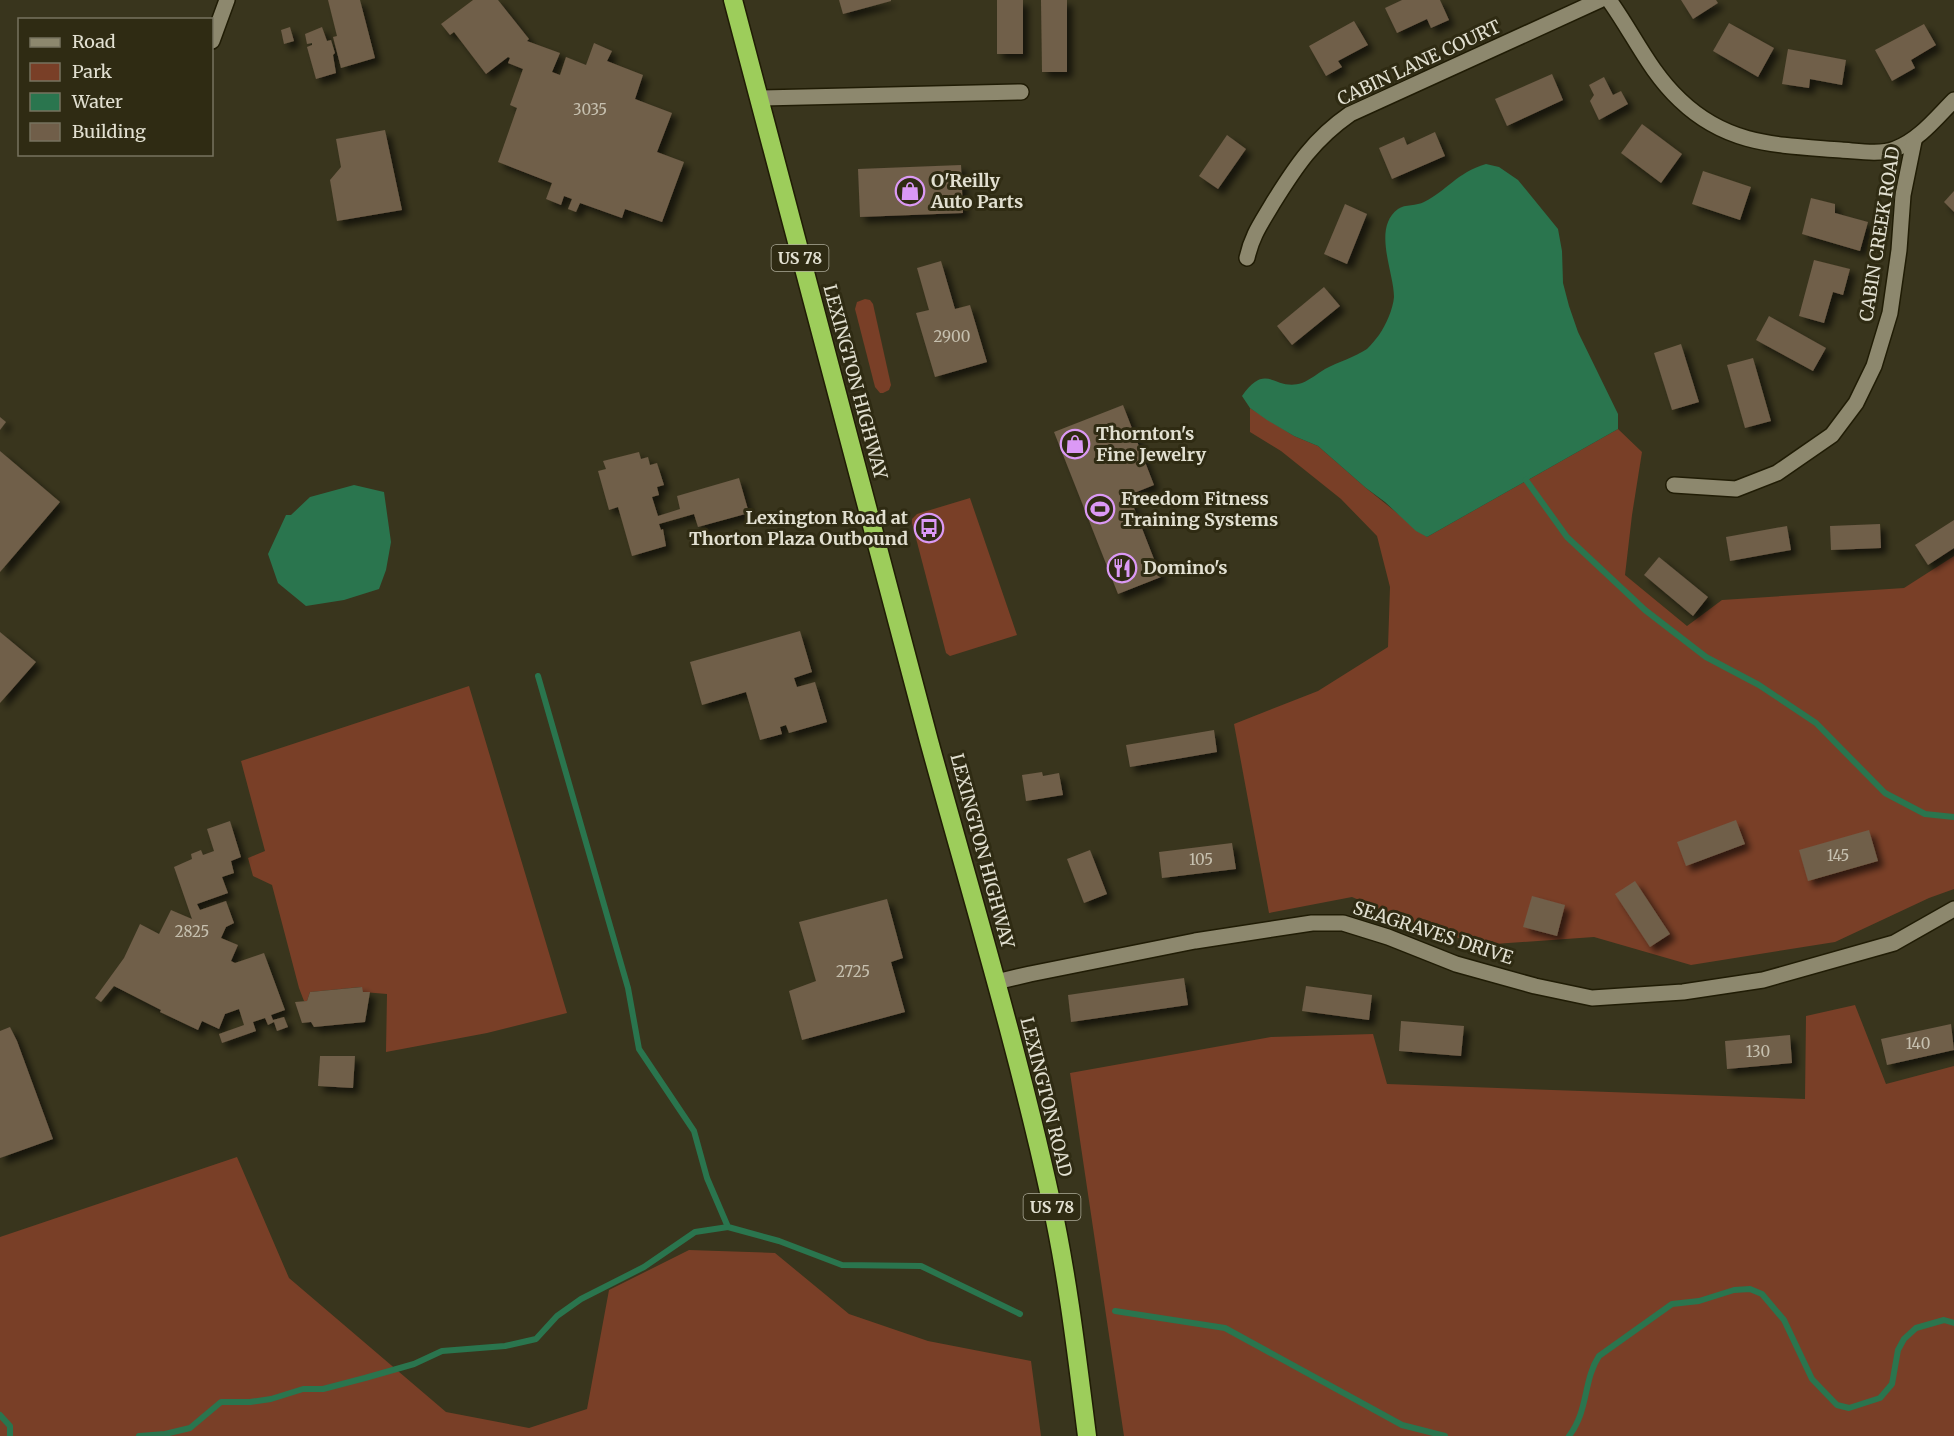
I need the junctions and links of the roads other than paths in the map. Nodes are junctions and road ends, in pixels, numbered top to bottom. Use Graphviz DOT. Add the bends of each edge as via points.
graph roads {
  1 [pos="227,0"];
  2 [pos="733,0"];
  3 [pos="1600,0"];
  4 [pos="1609,0"];
  5 [pos="213,38"];
  6 [pos="1021,92"];
  7 [pos="759,98"];
  8 [pos="1954,100"];
  9 [pos="1914,141"];
  10 [pos="1247,258"];
  11 [pos="1674,485"];
  12 [pos="1954,909"];
  13 [pos="996,982"];
  14 [pos="1087,1436"];
  1 -- 5 [label="street"];
  2 -- 7 [label="highway, LEXINGTON HIGHWAY / US 78"];
  3 -- 10 [label="street, CABIN LANE COURT" via="1350,114 1332,127 1294,169 1251,239"];
  4 -- 9 [label="street" via="1666,86 1704,121 1724,131 1794,148 1865,152 1892,151"];
  6 -- 7 [label="street"];
  7 -- 13 [label="highway, LEXINGTON HIGHWAY / US 78"];
  8 -- 9 [label="street"];
  9 -- 11 [label="street, CABIN CREEK ROAD" via="1903,195 1890,314 1874,366 1856,403 1832,435 1777,473 1736,489"];
  12 -- 13 [label="street, SEAGRAVES DRIVE" via="1894,943 1763,980 1683,992 1592,998 1456,964 1343,923 1312,923 1195,941"];
  13 -- 14 [label="highway, LEXINGTON ROAD / US 78" via="1051,1204 1073,1324"];
}
